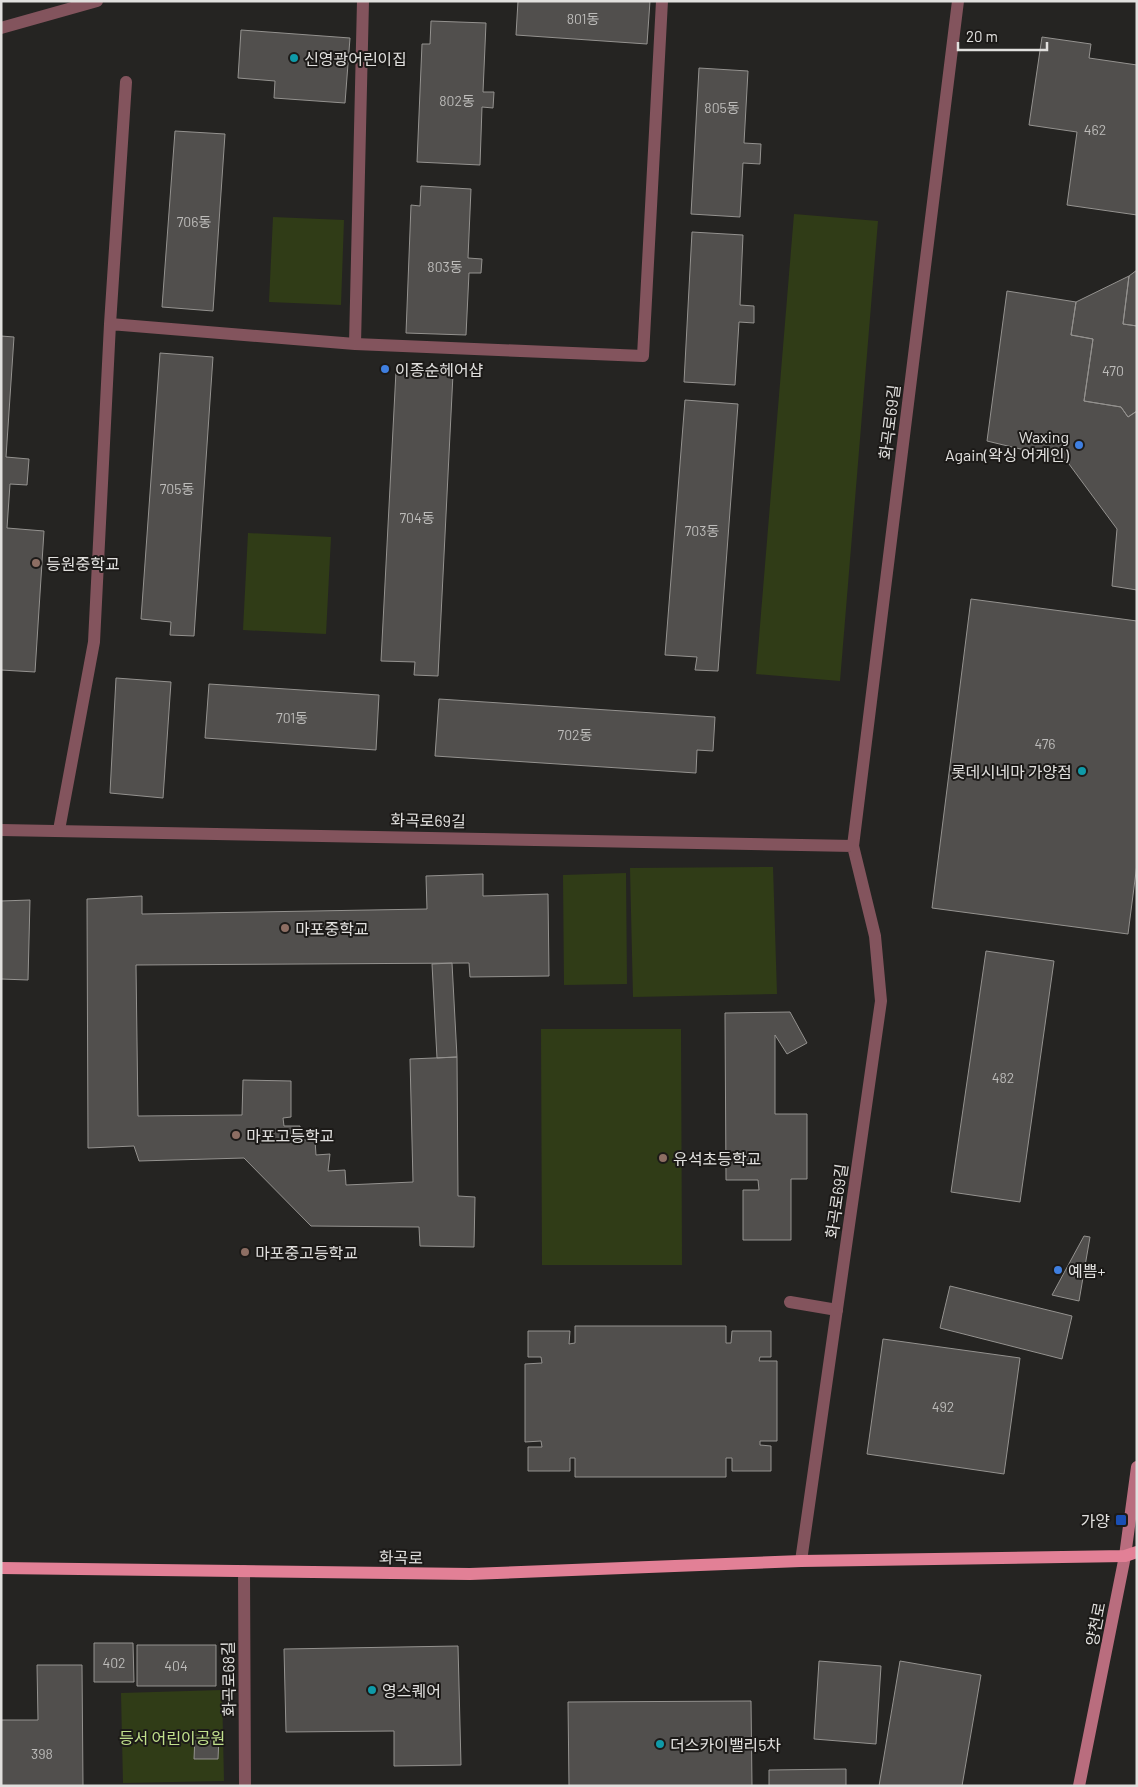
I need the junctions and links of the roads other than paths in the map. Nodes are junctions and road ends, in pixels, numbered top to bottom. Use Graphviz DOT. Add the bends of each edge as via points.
graph roads {
  1 [pos="97,1"];
  2 [pos="364,1"];
  3 [pos="662,1"];
  4 [pos="958,1"];
  5 [pos="1,28"];
  6 [pos="126,82"];
  7 [pos="110,324"];
  8 [pos="355,344"];
  9 [pos="1,830"];
  10 [pos="59,830"];
  11 [pos="853,846"];
  12 [pos="790,1302"];
  13 [pos="837,1310"];
  14 [pos="1137,1467"];
  15 [pos="1133,1554"];
  16 [pos="801,1561"];
  17 [pos="1,1568"];
  18 [pos="244,1571"];
  19 [pos="245,1786"];
  20 [pos="1079,1786"];
  1 -- 5 [label="street"];
  2 -- 8 [label="street"];
  3 -- 8 [label="street" via="643,356"];
  4 -- 11 [label="street, 화곡로69길"];
  6 -- 7 [label="street"];
  7 -- 8 [label="street"];
  7 -- 10 [label="street" via="94,642"];
  9 -- 10 [label="street, 화곡로69길"];
  10 -- 11 [label="street, 화곡로69길"];
  11 -- 13 [label="street, 화곡로69길" via="875,936 880,1000"];
  12 -- 13 [label="street"];
  13 -- 16 [label="street, 화곡로69길"];
  14 -- 15 [label="main road, 양천로"];
  15 -- 16 [label="main road, 화곡로"];
  15 -- 20 [label="main road, 양천로"];
  16 -- 18 [label="main road, 화곡로" via="470,1574"];
  17 -- 18 [label="main road, 화곡로"];
  18 -- 19 [label="street, 화곡로68길"];
}
